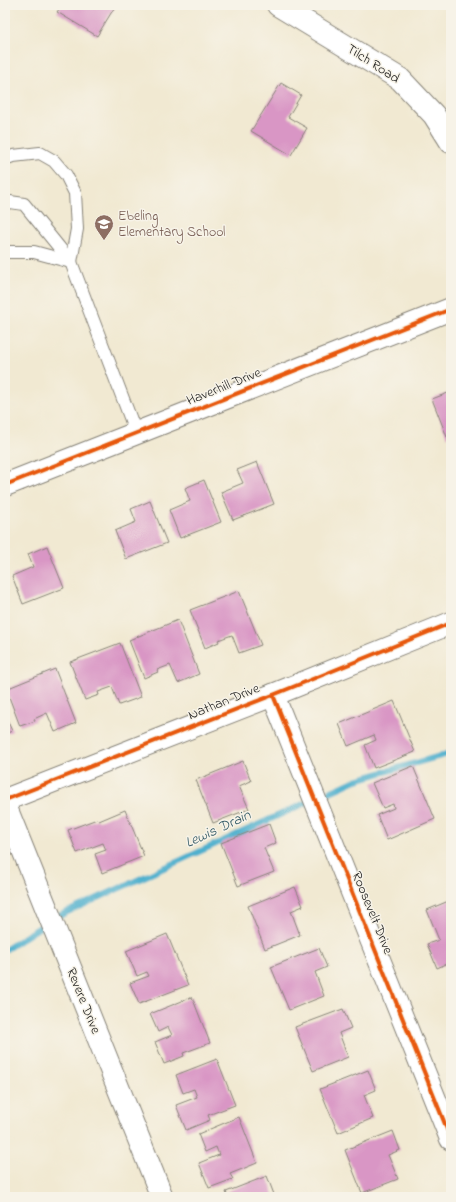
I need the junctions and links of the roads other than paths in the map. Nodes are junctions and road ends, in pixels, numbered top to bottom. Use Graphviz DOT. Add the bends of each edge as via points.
graph roads {
  1 [pos="278,5"];
  2 [pos="451,142"];
  3 [pos="5,159"];
  4 [pos="5,204"];
  5 [pos="5,252"];
  6 [pos="71,262"];
  7 [pos="451,309"];
  8 [pos="136,433"];
  9 [pos="5,485"];
  10 [pos="451,623"];
  11 [pos="272,695"];
  12 [pos="5,800"];
  13 [pos="5,805"];
  14 [pos="451,1139"];
  15 [pos="162,1197"];
  1 -- 2 [label="street, Tilch Road" via="400,79 434,115"];
  3 -- 6 [label="lane" via="40,153 54,161 66,176 75,193 77,229"];
  4 -- 6 [label="lane" via="24,204"];
  5 -- 6 [label="lane" via="34,252"];
  6 -- 8 [label="lane"];
  7 -- 8 [label="street, Haverhill Drive"];
  8 -- 9 [label="street, Haverhill Drive"];
  10 -- 11 [label="street, Nathan Drive"];
  11 -- 12 [label="street, Nathan Drive"];
  11 -- 14 [label="street, Roosevelt Drive"];
  13 -- 15 [label="street, Revere Drive"];
}
